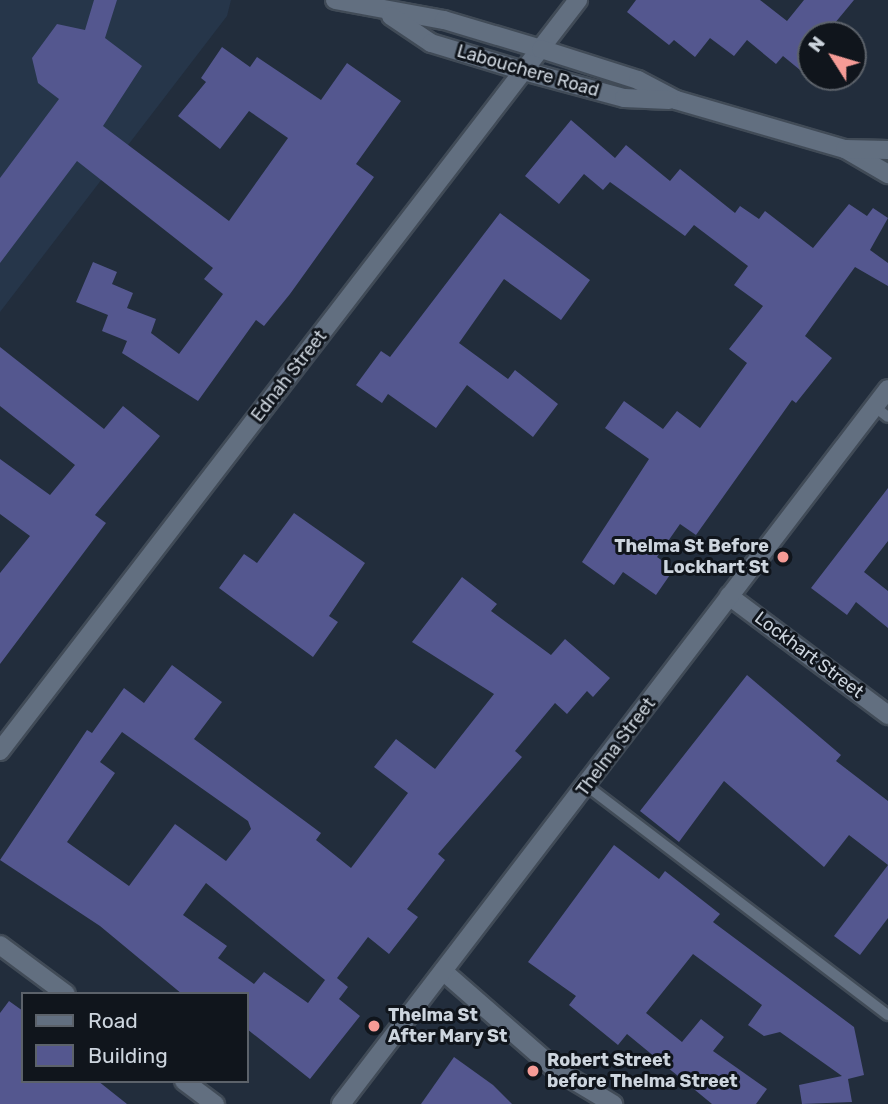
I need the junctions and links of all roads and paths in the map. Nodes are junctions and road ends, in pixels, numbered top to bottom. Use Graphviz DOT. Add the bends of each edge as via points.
graph roads {
  1 [pos="335,0"];
  2 [pos="578,0"];
  3 [pos="388,15"];
  4 [pos="541,49"];
  5 [pos="524,71"];
  6 [pos="676,100"];
  7 [pos="845,149"];
  8 [pos="888,150"];
  9 [pos="888,174"];
  10 [pos="888,389"];
  11 [pos="881,412"];
  12 [pos="729,596"];
  13 [pos="888,715"];
  14 [pos="0,751"];
  15 [pos="587,786"];
  16 [pos="0,945"];
  17 [pos="443,971"];
  18 [pos="63,992"];
  19 [pos="888,1015"];
  20 [pos="187,1083"];
  21 [pos="215,1104"];
  22 [pos="341,1104"];
  23 [pos="613,1104"];
  1 -- 3 [label="street, Labouchere Road"];
  2 -- 4 [label="street, Ednah Street"];
  3 -- 4 [label="street, Labouchere Road" via="444,20"];
  3 -- 5 [label="street, Labouchere Road" via="431,43"];
  4 -- 5 [label="street, Ednah Street"];
  4 -- 6 [label="street, Labouchere Road" via="638,80"];
  5 -- 6 [label="street, Labouchere Road" via="624,98"];
  5 -- 14 [label="street, Ednah Street"];
  6 -- 7 [label="street, Labouchere Road"];
  7 -- 8 [label="street, Labouchere Road"];
  7 -- 9 [label="street, Labouchere Road"];
  10 -- 11 [label="street, Thelma Street"];
  11 -- 12 [label="street, Thelma Street"];
  12 -- 13 [label="street, Lockhart Street"];
  12 -- 15 [label="street, Thelma Street"];
  15 -- 17 [label="street, Thelma Street"];
  15 -- 19 [label="lane"];
  16 -- 18 [label="street"];
  17 -- 22 [label="street, Thelma Street"];
  17 -- 23 [label="street" via="555,1069"];
  20 -- 21 [label="street"];
}
